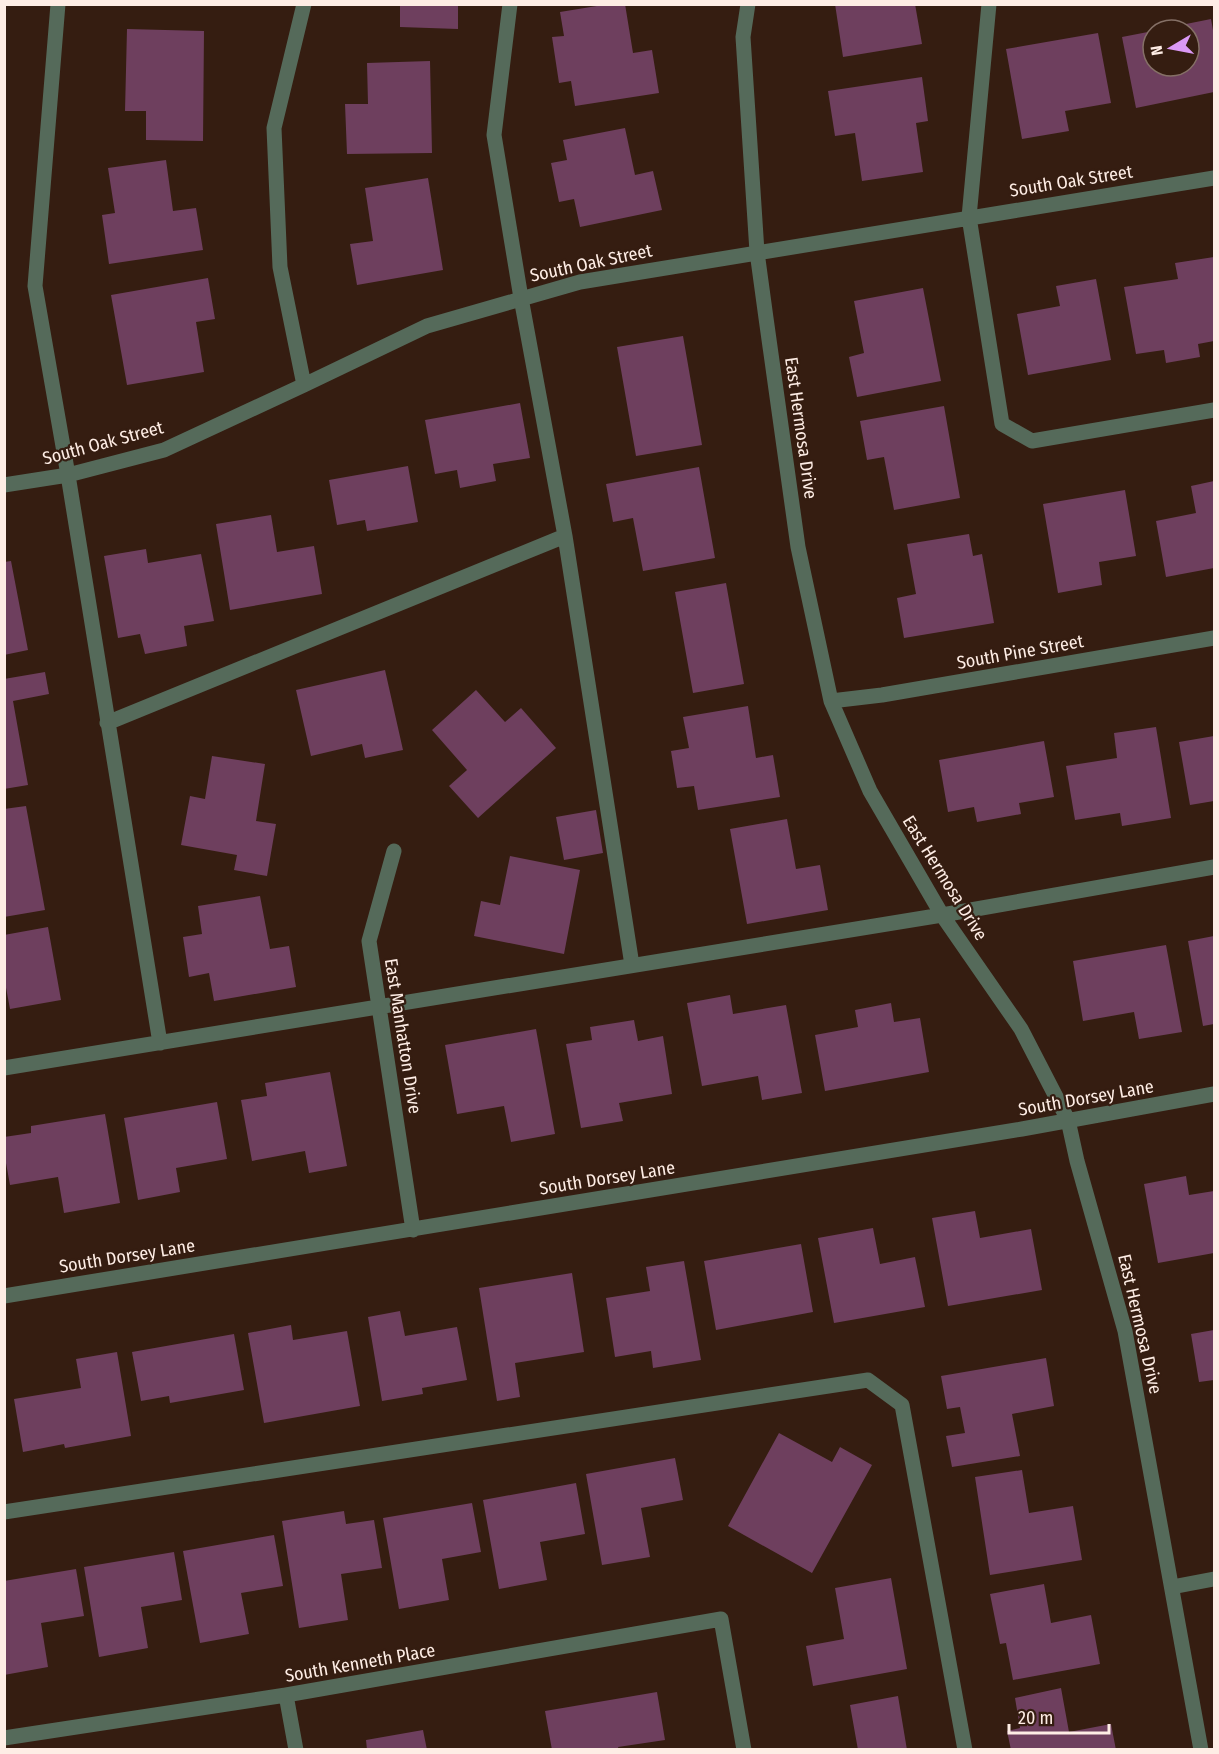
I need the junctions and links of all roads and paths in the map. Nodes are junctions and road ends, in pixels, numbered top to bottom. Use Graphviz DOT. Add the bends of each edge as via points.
graph roads {
  1 [pos="58,4"];
  2 [pos="304,4"];
  3 [pos="510,4"];
  4 [pos="748,4"];
  5 [pos="989,4"];
  6 [pos="1215,178"];
  7 [pos="969,217"];
  8 [pos="758,252"];
  9 [pos="521,298"];
  10 [pos="304,386"];
  11 [pos="1215,411"];
  12 [pos="68,475"];
  13 [pos="4,485"];
  14 [pos="564,536"];
  15 [pos="1215,638"];
  16 [pos="831,701"];
  17 [pos="107,723"];
  18 [pos="394,851"];
  19 [pos="1215,867"];
  20 [pos="942,915"];
  21 [pos="632,965"];
  22 [pos="380,1007"];
  23 [pos="160,1043"];
  24 [pos="4,1068"];
  25 [pos="1215,1094"];
  26 [pos="1068,1120"];
  27 [pos="413,1230"];
  28 [pos="4,1296"];
  29 [pos="4,1512"];
  30 [pos="1215,1579"];
  31 [pos="1172,1587"];
  32 [pos="286,1695"];
  33 [pos="4,1738"];
  34 [pos="296,1749"];
  35 [pos="744,1749"];
  36 [pos="965,1749"];
  37 [pos="1201,1749"];
  1 -- 12 [label="street" via="35,286"];
  2 -- 10 [label="street" via="274,128 280,267"];
  3 -- 9 [label="street" via="494,135"];
  4 -- 8 [label="street, East Hermosa Drive" via="743,37"];
  5 -- 7 [label="street"];
  6 -- 7 [label="street, South Oak Street"];
  7 -- 8 [label="street, South Oak Street"];
  7 -- 11 [label="street" via="1002,424 1032,441"];
  8 -- 9 [label="street, South Oak Street" via="580,282"];
  8 -- 16 [label="street, East Hermosa Drive" via="798,547"];
  9 -- 10 [label="street, South Oak Street" via="427,326"];
  9 -- 14 [label="street"];
  10 -- 12 [label="street, South Oak Street" via="164,450"];
  12 -- 13 [label="street, South Oak Street"];
  12 -- 17 [label="street"];
  14 -- 17 [label="street"];
  14 -- 21 [label="street"];
  15 -- 16 [label="street, South Pine Street"];
  16 -- 20 [label="street, East Hermosa Drive" via="870,791"];
  17 -- 23 [label="street"];
  18 -- 22 [label="street, East Manhatton Drive" via="369,941"];
  19 -- 20 [label="street"];
  20 -- 21 [label="street"];
  20 -- 26 [label="street, East Hermosa Drive" via="1021,1029"];
  21 -- 22 [label="street"];
  22 -- 23 [label="street"];
  22 -- 27 [label="street, East Manhatton Drive"];
  23 -- 24 [label="street"];
  25 -- 26 [label="street, South Dorsey Lane"];
  26 -- 27 [label="street, South Dorsey Lane"];
  26 -- 31 [label="street, East Hermosa Drive" via="1125,1331"];
  27 -- 28 [label="street, South Dorsey Lane"];
  29 -- 36 [label="street" via="868,1380 902,1405"];
  30 -- 31 [label="street"];
  31 -- 37 [label="street, East Hermosa Drive"];
  32 -- 33 [label="street, South Kenneth Place"];
  32 -- 34 [label="street"];
  32 -- 35 [label="street, South Kenneth Place" via="721,1619"];
}
